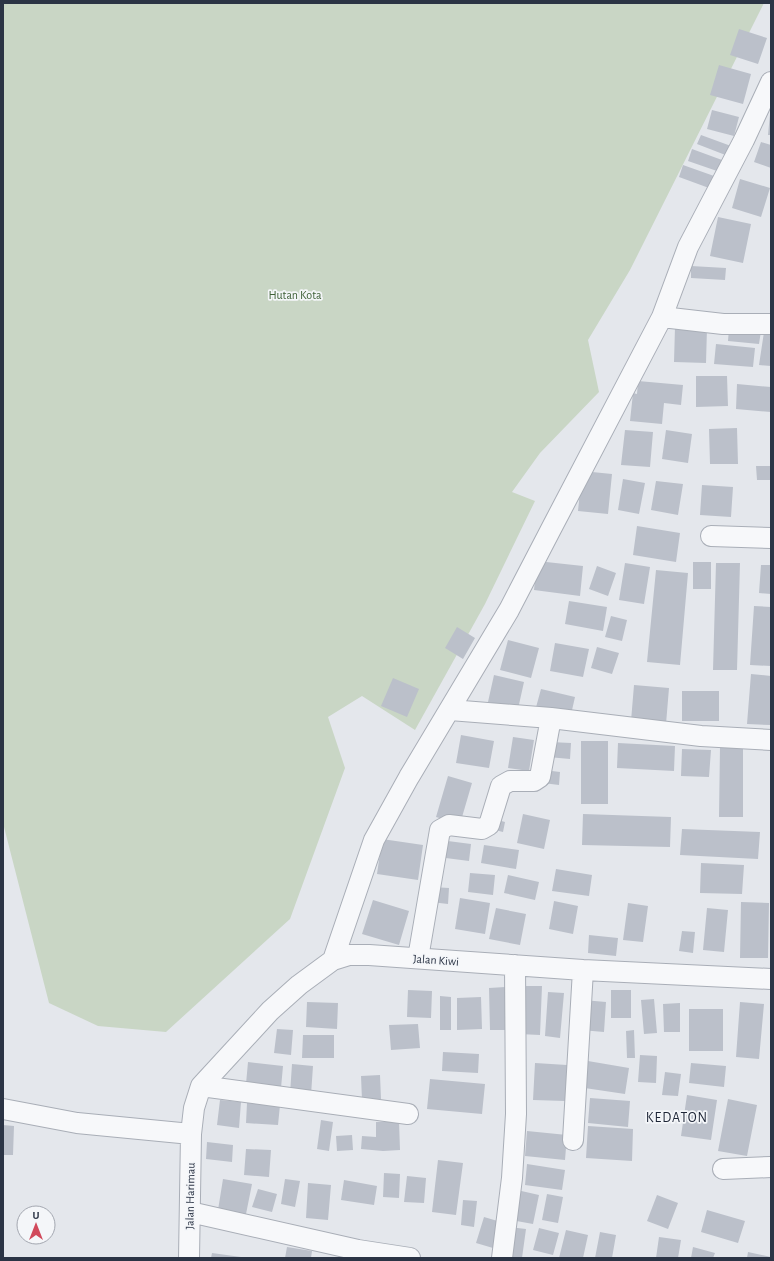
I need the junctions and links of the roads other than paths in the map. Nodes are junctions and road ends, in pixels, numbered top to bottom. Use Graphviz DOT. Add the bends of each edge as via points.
graph roads {
  1 [pos="771,82"];
  2 [pos="662,317"];
  3 [pos="771,324"];
  4 [pos="710,536"];
  5 [pos="771,538"];
  6 [pos="450,710"];
  7 [pos="551,718"];
  8 [pos="771,740"];
  9 [pos="418,958"];
  10 [pos="333,960"];
  11 [pos="515,965"];
  12 [pos="583,970"];
  13 [pos="771,980"];
  14 [pos="202,1086"];
  15 [pos="3,1109"];
  16 [pos="408,1114"];
  17 [pos="191,1134"];
  18 [pos="573,1140"];
  19 [pos="771,1167"];
  20 [pos="723,1169"];
  21 [pos="190,1212"];
  22 [pos="189,1258"];
  23 [pos="410,1258"];
  24 [pos="502,1258"];
  1 -- 2 [label="street" via="688,248"];
  2 -- 3 [label="street" via="723,324"];
  2 -- 6 [label="street" via="509,610"];
  4 -- 5 [label="street"];
  6 -- 7 [label="street"];
  6 -- 10 [label="street" via="374,840"];
  7 -- 8 [label="street" via="701,736"];
  7 -- 9 [label="street" via="540,777 534,781 510,781 501,786 489,825 482,829 449,825 440,830"];
  9 -- 10 [label="street, Jalan Kiwi" via="349,955"];
  9 -- 11 [label="street, Jalan Kiwi"];
  10 -- 14 [label="street, Jalan Kiwi" via="270,1011"];
  11 -- 12 [label="street, Jalan Kiwi"];
  11 -- 24 [label="street" via="516,1114 512,1178"];
  12 -- 13 [label="street, Jalan Kiwi"];
  12 -- 18 [label="street"];
  14 -- 16 [label="street"];
  14 -- 17 [label="street, Jalan Kiwi" via="194,1108"];
  15 -- 17 [label="street" via="78,1123"];
  17 -- 21 [label="street, Jalan Harimau"];
  19 -- 20 [label="street"];
  21 -- 22 [label="street, Jalan Harimau"];
  21 -- 23 [label="street" via="358,1250"];
}
